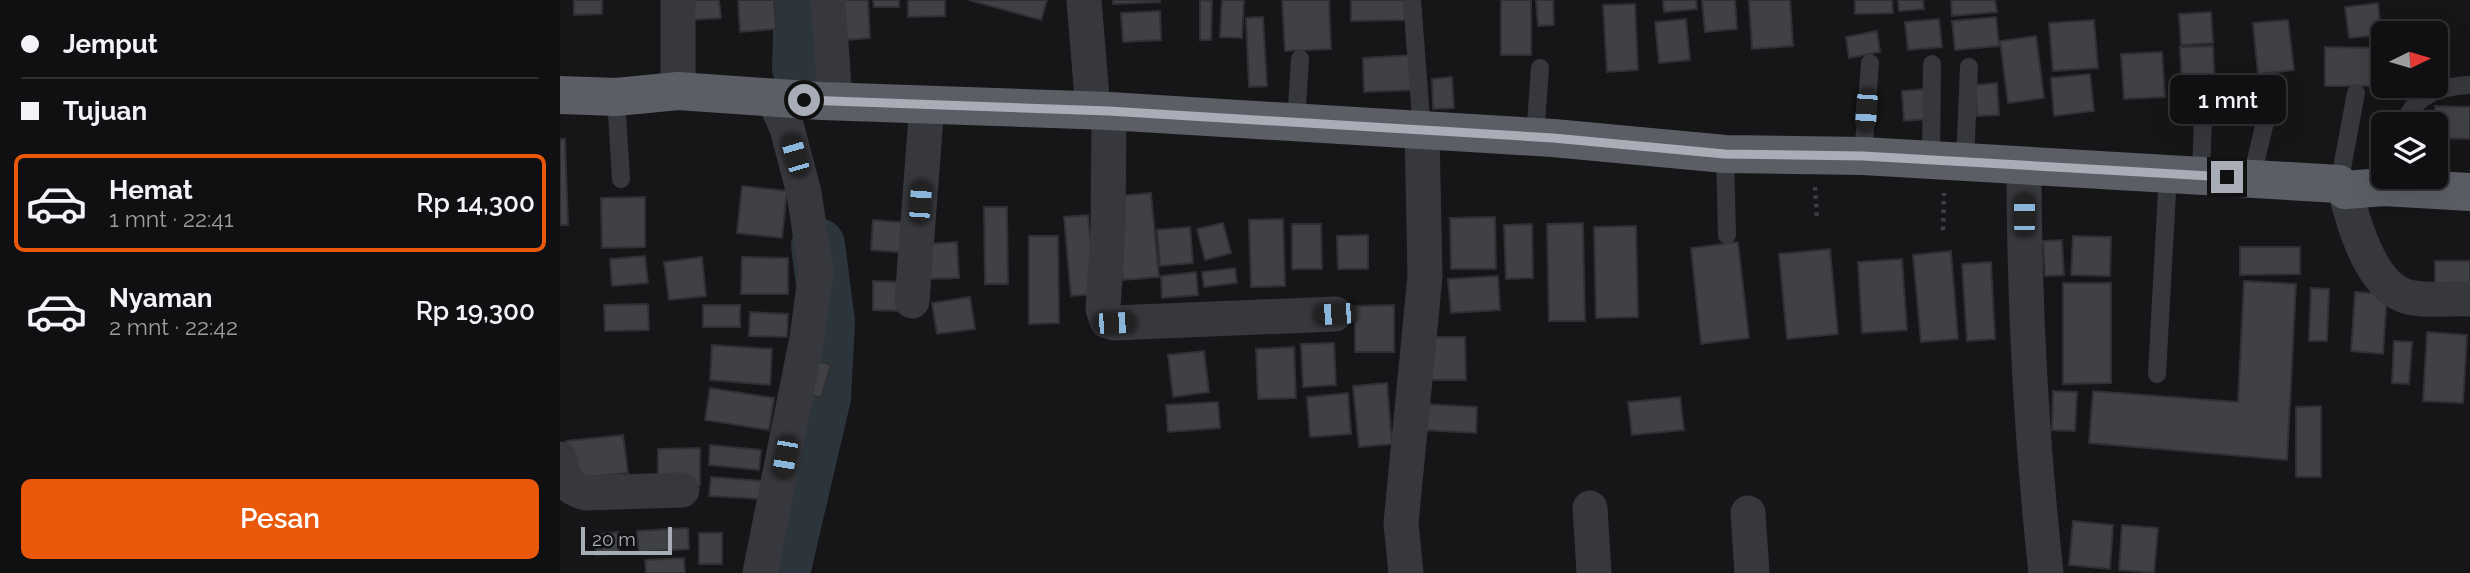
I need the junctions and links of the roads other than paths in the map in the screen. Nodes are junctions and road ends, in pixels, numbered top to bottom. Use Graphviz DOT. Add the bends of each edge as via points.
graph roads {
  1 [pos="678,0"];
  2 [pos="828,0"];
  3 [pos="1084,0"];
  4 [pos="1412,0"];
  5 [pos="1300,59"];
  6 [pos="1870,63"];
  7 [pos="1932,64"];
  8 [pos="1969,67"];
  9 [pos="1540,68"];
  10 [pos="2470,85"];
  11 [pos="678,91"];
  12 [pos="2356,93"];
  13 [pos="560,94"];
  14 [pos="615,97"];
  15 [pos="927,104"];
  16 [pos="1101,111"];
  17 [pos="2408,112"];
  18 [pos="800,113"];
  19 [pos="2203,115"];
  20 [pos="2265,122"];
  21 [pos="1296,123"];
  22 [pos="1422,131"];
  23 [pos="1535,137"];
  24 [pos="1725,154"];
  25 [pos="1863,156"];
  26 [pos="1948,160"];
  27 [pos="2024,165"];
  28 [pos="2184,175"];
  29 [pos="2252,177"];
  30 [pos="621,179"];
  31 [pos="2371,184"];
  32 [pos="2342,187"];
  33 [pos="2445,189"];
  34 [pos="2470,192"];
  35 [pos="1727,235"];
  36 [pos="2470,299"];
  37 [pos="912,301"];
  38 [pos="1335,314"];
  39 [pos="2157,374"];
  40 [pos="560,459"];
  41 [pos="682,490"];
  42 [pos="1590,508"];
  43 [pos="1748,513"];
  44 [pos="760,573"];
  45 [pos="1406,573"];
  46 [pos="1594,573"];
  47 [pos="1752,573"];
  48 [pos="2046,573"];
  1 -- 11 [label="street"];
  2 -- 18 [label="street"];
  3 -- 16 [label="street"];
  4 -- 22 [label="lane"];
  5 -- 21 [label="lane"];
  6 -- 25 [label="lane"];
  7 -- 26 [label="lane"];
  8 -- 26 [label="lane"];
  9 -- 23 [label="lane"];
  10 -- 17 [label="lane" via="2426,94"];
  11 -- 14 [label="highway"];
  11 -- 18 [label="highway"];
  12 -- 32 [label="lane"];
  13 -- 14 [label="highway"];
  14 -- 30 [label="lane"];
  15 -- 16 [label="highway"];
  15 -- 18 [label="highway"];
  15 -- 37 [label="street"];
  16 -- 21 [label="highway"];
  16 -- 38 [label="street" via="1108,231 1102,309 1107,321"];
  18 -- 44 [label="street" via="817,271"];
  19 -- 28 [label="lane"];
  20 -- 29 [label="lane"];
  21 -- 22 [label="highway"];
  22 -- 23 [label="highway"];
  22 -- 45 [label="street" via="1426,276 1401,523"];
  23 -- 24 [label="highway"];
  24 -- 25 [label="highway"];
  24 -- 35 [label="lane"];
  25 -- 26 [label="highway"];
  26 -- 27 [label="highway"];
  27 -- 28 [label="highway"];
  27 -- 48 [label="street" via="2025,303"];
  28 -- 29 [label="highway"];
  28 -- 39 [label="lane"];
  29 -- 32 [label="highway"];
  31 -- 32 [label="highway"];
  32 -- 36 [label="street" via="2358,241 2390,287 2405,296"];
  33 -- 34 [label="highway"];
  40 -- 41 [label="street" via="564,481 586,493"];
  42 -- 46 [label="street"];
  43 -- 47 [label="street"];
}
